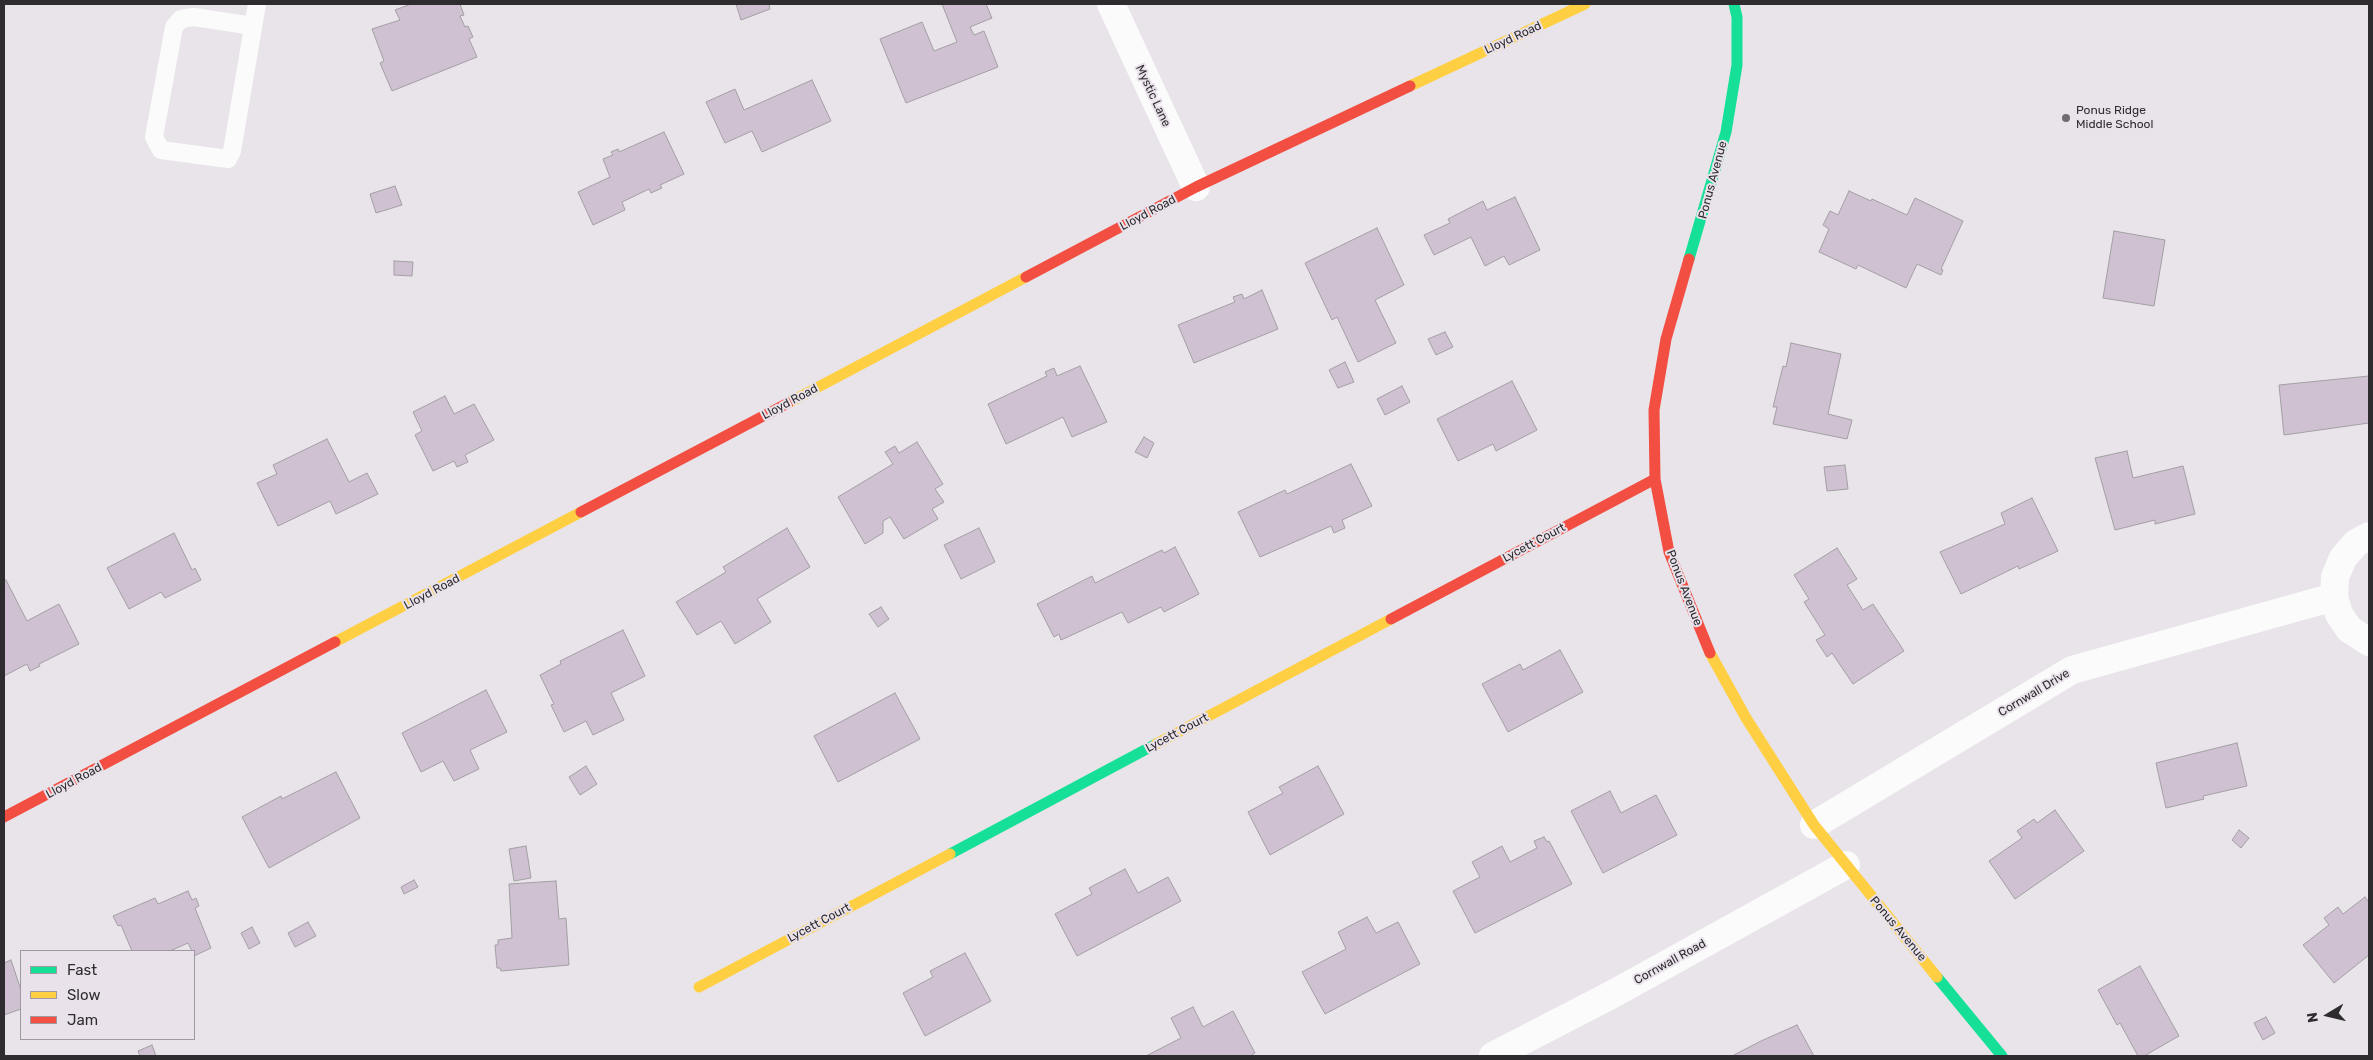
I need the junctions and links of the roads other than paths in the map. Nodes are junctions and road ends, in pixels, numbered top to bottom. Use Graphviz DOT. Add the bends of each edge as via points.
graph roads {
  1 [pos="257,4"];
  2 [pos="1110,4"];
  3 [pos="1585,4"];
  4 [pos="1734,4"];
  5 [pos="253,26"];
  6 [pos="1196,187"];
  7 [pos="1654,479"];
  8 [pos="2369,536"];
  9 [pos="2334,596"];
  10 [pos="2369,642"];
  11 [pos="4,817"];
  12 [pos="1814,826"];
  13 [pos="1846,866"];
  14 [pos="698,987"];
  15 [pos="1493,1056"];
  16 [pos="2002,1056"];
  1 -- 5 [label="lane"];
  2 -- 6 [label="street, Mystic Lane"];
  3 -- 6 [label="street, Lloyd Road"];
  4 -- 7 [label="street, Ponus Avenue" via="1737,65 1728,122 1666,339 1654,410"];
  5 -- 5 [label="lane" via="228,160 161,150 154,136 174,27 181,19 194,17"];
  6 -- 11 [label="street, Lloyd Road"];
  7 -- 12 [label="street, Ponus Avenue" via="1669,552 1704,642 1746,718"];
  7 -- 14 [label="street, Lycett Court"];
  8 -- 9 [label="street" via="2343,558 2335,577"];
  9 -- 10 [label="street" via="2339,614 2349,629"];
  9 -- 12 [label="street, Cornwall Drive" via="2072,670"];
  12 -- 13 [label="street, Ponus Avenue"];
  13 -- 15 [label="street, Cornwall Road"];
  13 -- 16 [label="street, Ponus Avenue"];
}
